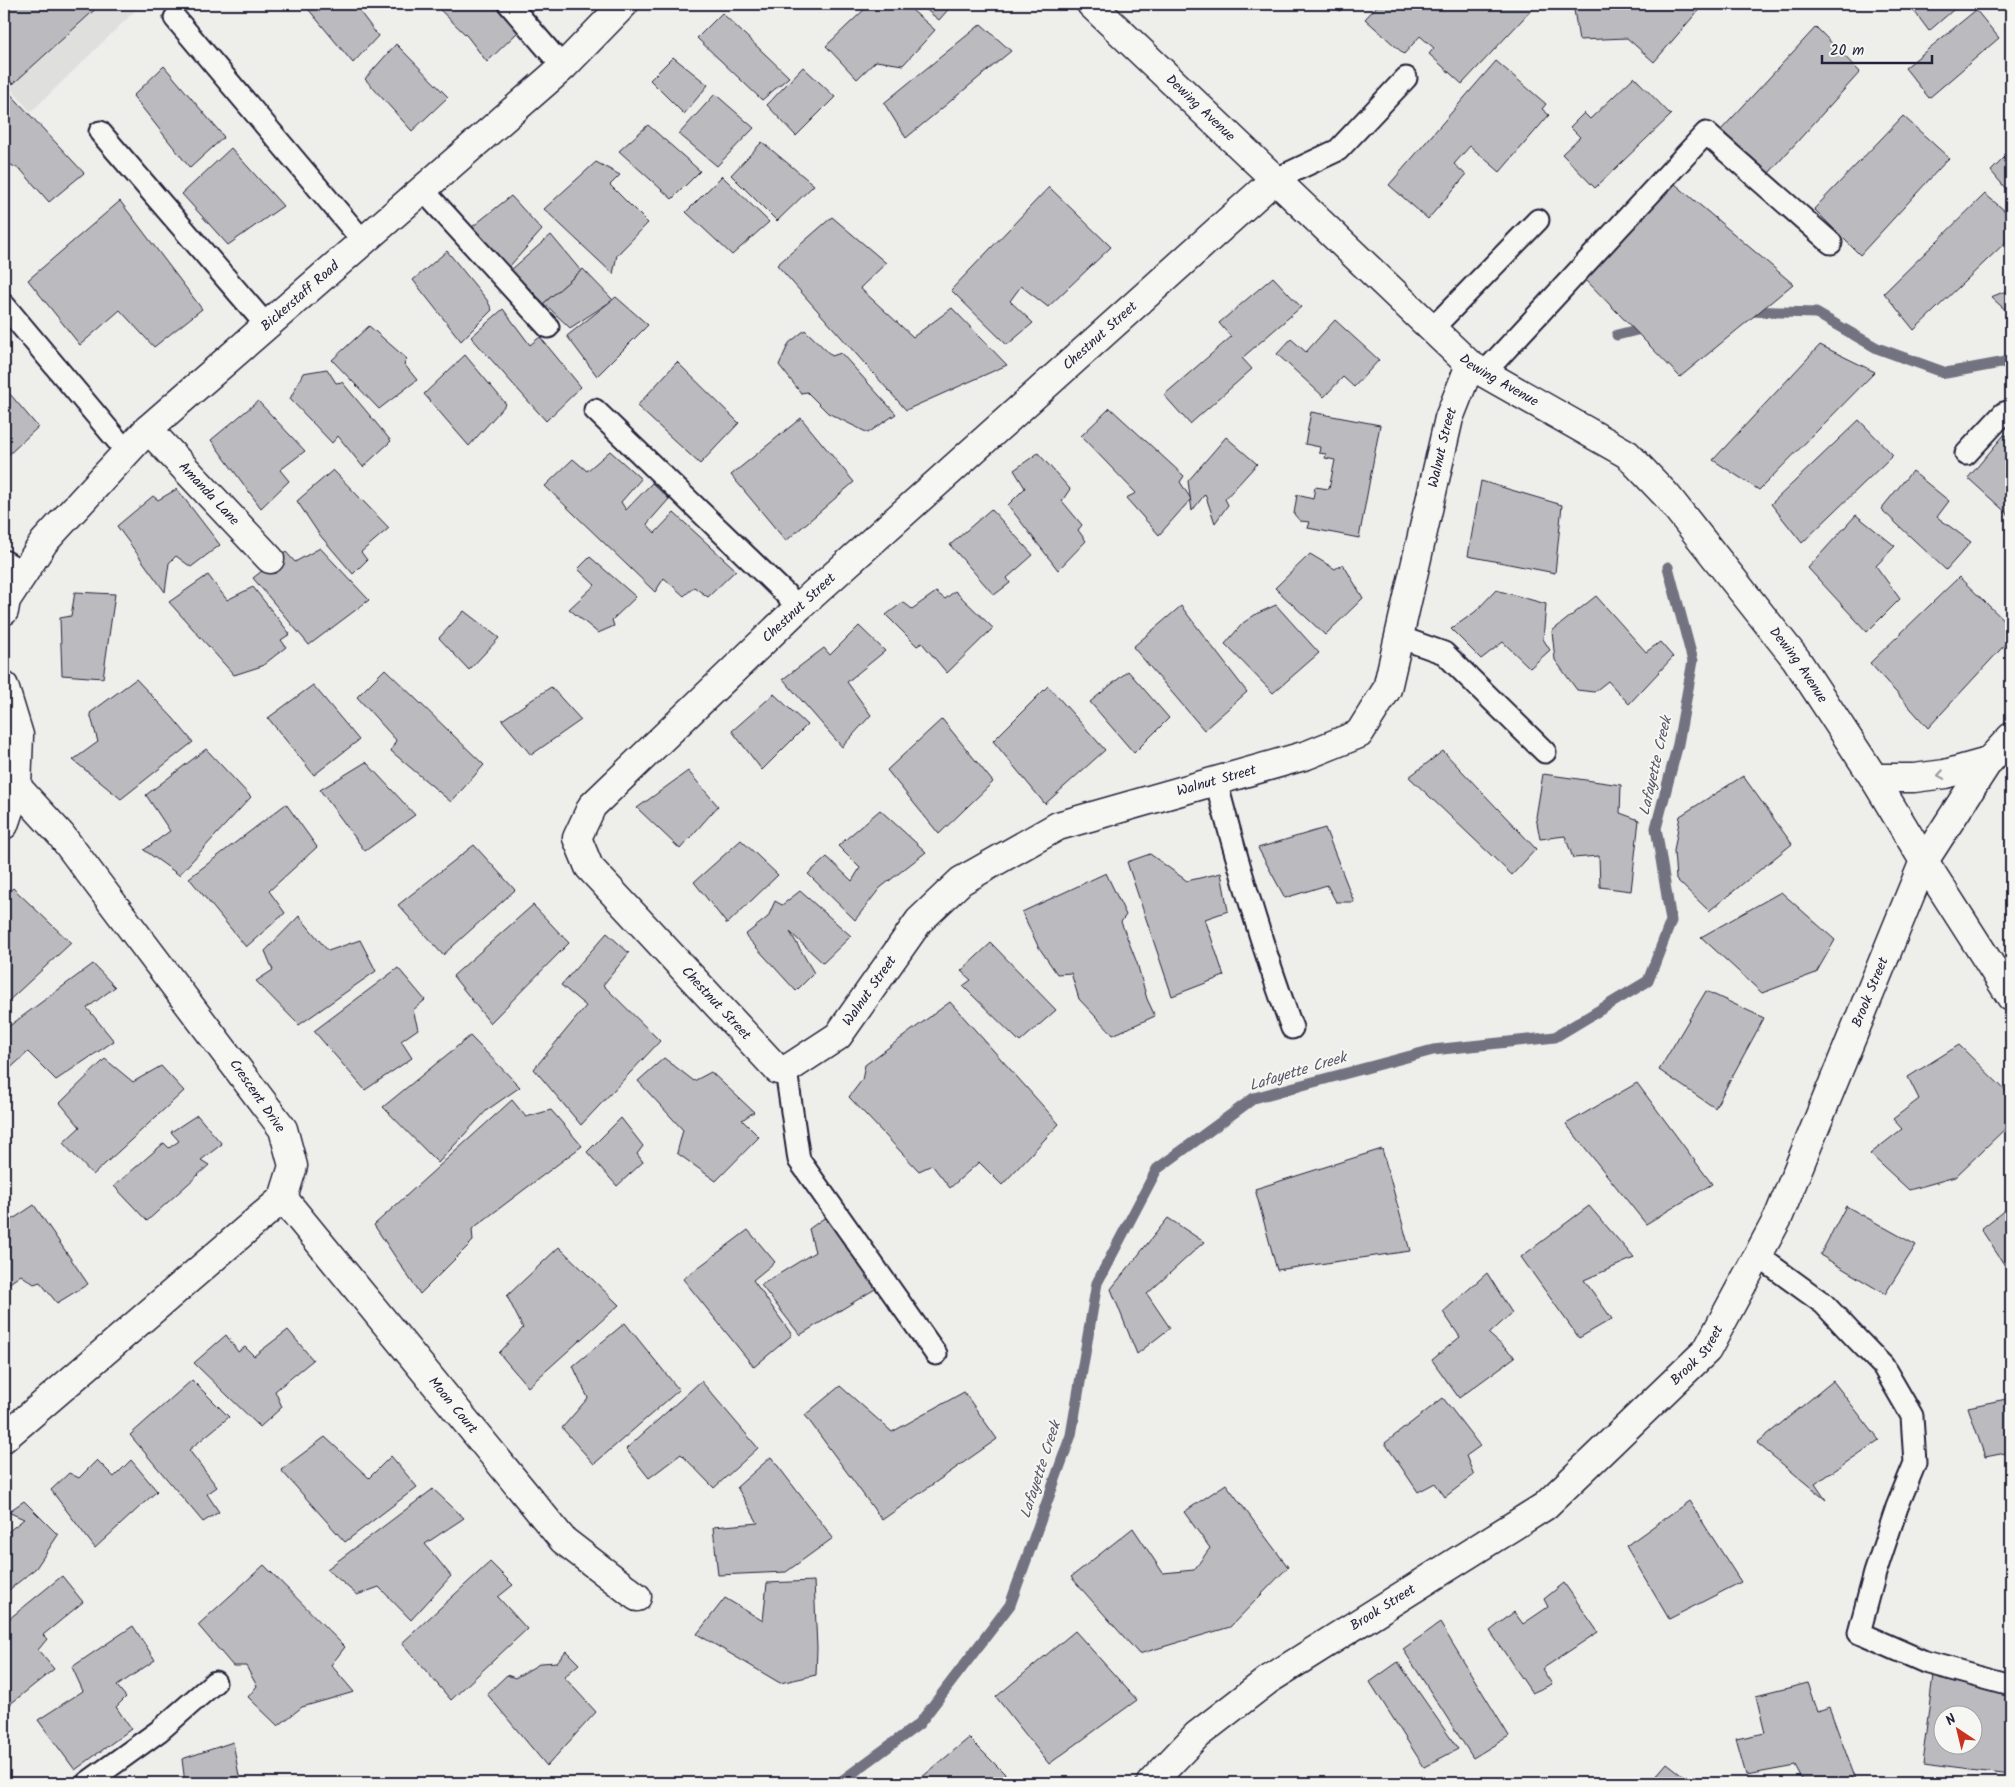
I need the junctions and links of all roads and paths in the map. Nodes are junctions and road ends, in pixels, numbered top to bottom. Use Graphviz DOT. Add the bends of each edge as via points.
graph roads {
  1 [pos="509,4"];
  2 [pos="624,4"];
  3 [pos="1098,6"];
  4 [pos="175,18"];
  5 [pos="563,67"];
  6 [pos="1406,78"];
  7 [pos="100,132"];
  8 [pos="1274,180"];
  9 [pos="423,190"];
  10 [pos="1538,220"];
  11 [pos="363,241"];
  12 [pos="1831,243"];
  13 [pos="4,305"];
  14 [pos="266,326"];
  15 [pos="548,327"];
  16 [pos="1432,329"];
  17 [pos="1477,369"];
  18 [pos="595,410"];
  19 [pos="2011,411"];
  20 [pos="148,429"];
  21 [pos="126,452"];
  22 [pos="1966,454"];
  23 [pos="270,559"];
  24 [pos="14,567"];
  25 [pos="800,607"];
  26 [pos="4,612"];
  27 [pos="1399,637"];
  28 [pos="4,686"];
  29 [pos="2011,737"];
  30 [pos="1545,752"];
  31 [pos="1988,762"];
  32 [pos="1874,778"];
  33 [pos="1216,781"];
  34 [pos="17,787"];
  35 [pos="4,825"];
  36 [pos="1924,861"];
  37 [pos="2011,997"];
  38 [pos="1292,1028"];
  39 [pos="786,1070"];
  40 [pos="283,1198"];
  41 [pos="1758,1256"];
  42 [pos="936,1354"];
  43 [pos="4,1438"];
  44 [pos="637,1598"];
  45 [pos="215,1682"];
  46 [pos="2011,1685"];
  47 [pos="87,1783"];
  48 [pos="1150,1783"];
  1 -- 5 [label="lane"];
  2 -- 5 [label="street, Bickerstaff Road"];
  3 -- 8 [label="street, Dewing Avenue"];
  4 -- 11 [label="lane"];
  5 -- 9 [label="street, Bickerstaff Road"];
  6 -- 8 [label="lane" via="1338,150"];
  7 -- 14 [label="lane"];
  8 -- 16 [label="street, Dewing Avenue"];
  8 -- 25 [label="street, Chestnut Street"];
  9 -- 11 [label="street, Bickerstaff Road"];
  9 -- 15 [label="lane"];
  10 -- 16 [label="lane"];
  11 -- 14 [label="street, Bickerstaff Road"];
  12 -- 17 [label="lane" via="1706,133"];
  13 -- 21 [label="lane"];
  14 -- 20 [label="street, Bickerstaff Road"];
  16 -- 17 [label="street, Dewing Avenue"];
  17 -- 27 [label="street, Walnut Street" via="1449,418"];
  17 -- 32 [label="street, Dewing Avenue" via="1627,454 1667,496 1796,659"];
  18 -- 25 [label="lane"];
  19 -- 22 [label="lane" via="2004,413"];
  20 -- 21 [label="street, Bickerstaff Road"];
  20 -- 23 [label="street, Amanda Lane"];
  21 -- 24 [label="street, Bickerstaff Road" via="44,542"];
  24 -- 26 [label="street, Bickerstaff Road"];
  25 -- 39 [label="street, Chestnut Street" via="592,806 577,838 588,867 778,1070"];
  27 -- 30 [label="lane" via="1444,653"];
  27 -- 33 [label="street, Walnut Street" via="1387,689 1359,734 1307,755"];
  28 -- 34 [label="street" via="20,734"];
  29 -- 31 [label="street, Brook Street"];
  31 -- 32 [label="street, one-way" via="1945,774"];
  31 -- 36 [label="street, Brook Street"];
  32 -- 36 [label="street, Dewing Avenue"];
  33 -- 38 [label="lane" via="1257,926"];
  33 -- 39 [label="street, Walnut Street" via="1058,826 961,881 919,921 838,1036"];
  34 -- 35 [label="street"];
  34 -- 40 [label="street, Crescent Drive" via="61,835 283,1129 293,1166"];
  36 -- 37 [label="street, Dewing Avenue"];
  36 -- 41 [label="street, Brook Street" via="1778,1218"];
  39 -- 42 [label="lane" via="799,1160"];
  40 -- 43 [label="street"];
  40 -- 44 [label="street, Moon Court" via="563,1540"];
  41 -- 46 [label="lane" via="1824,1304 1883,1366 1912,1416 1915,1463 1875,1573 1859,1633 1925,1662"];
  41 -- 48 [label="street, Brook Street" via="1707,1350 1545,1506 1268,1680 1197,1734"];
  45 -- 47 [label="lane" via="159,1732"];
}
